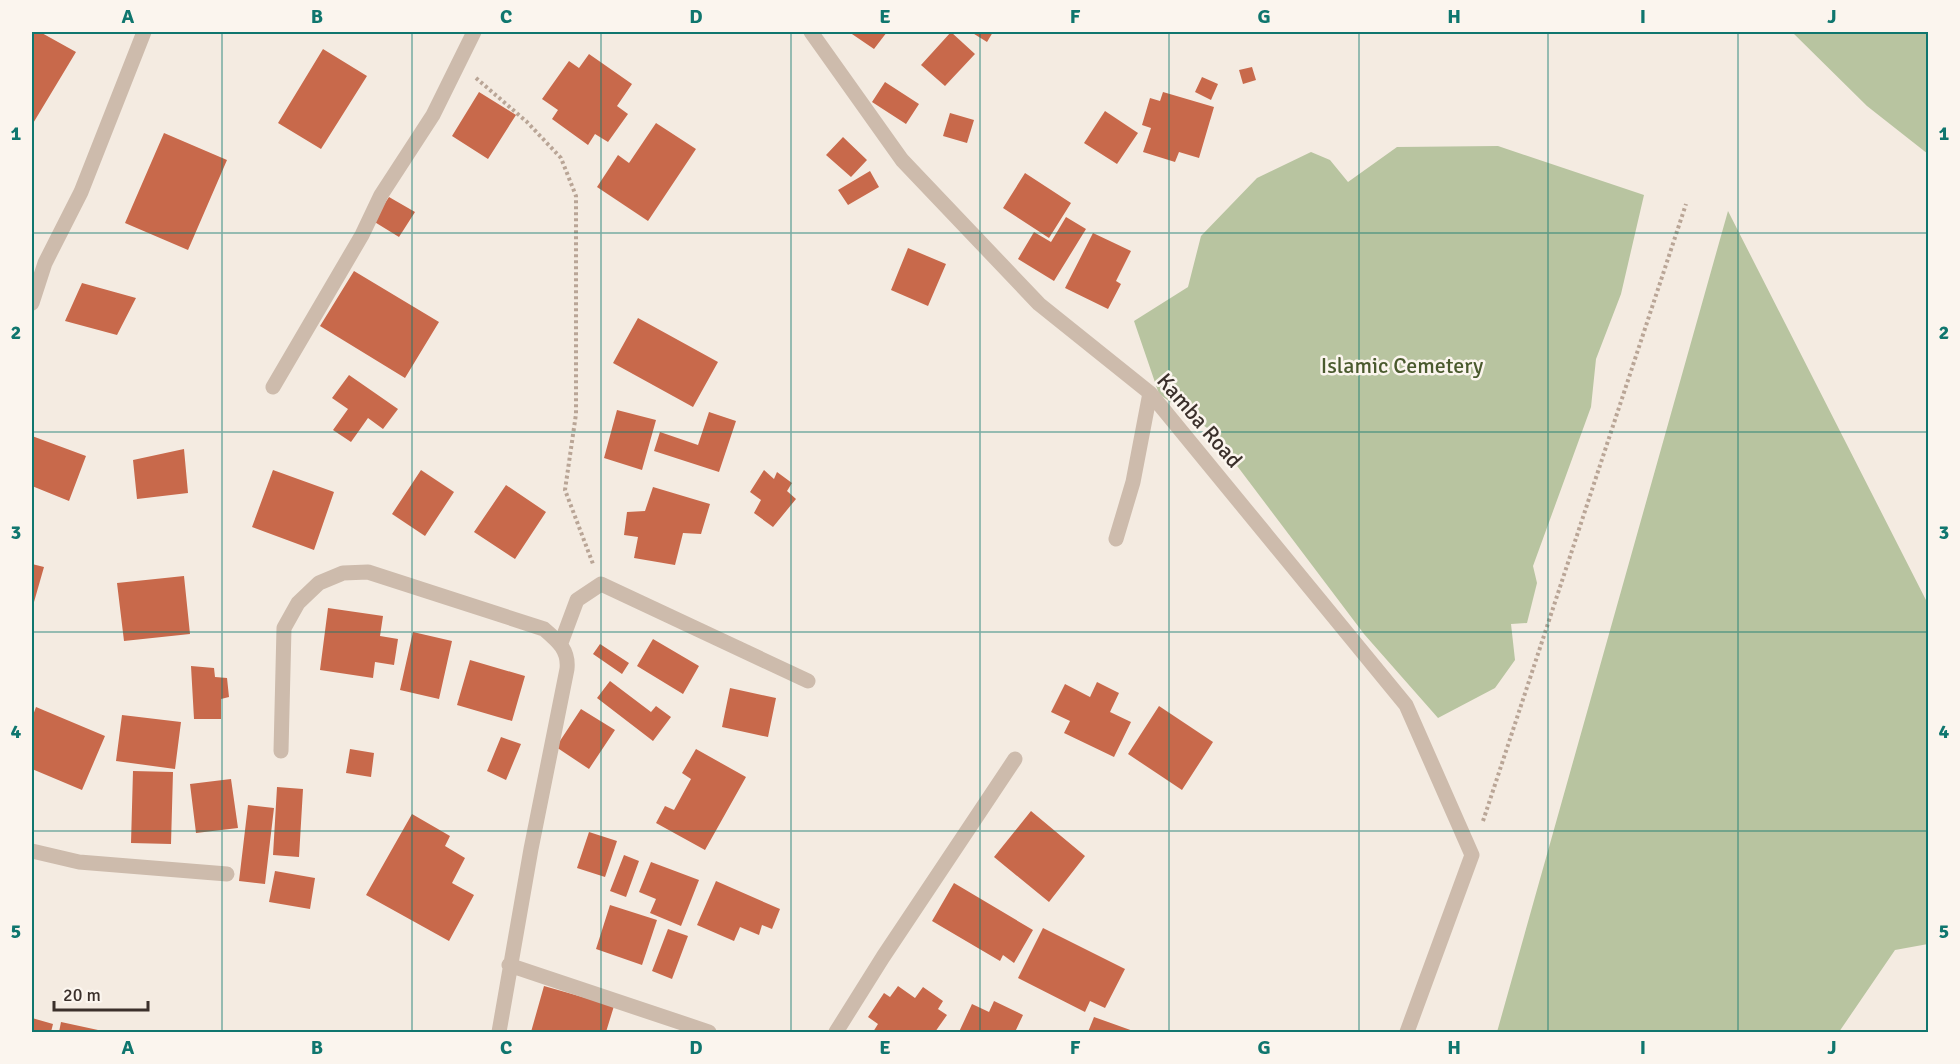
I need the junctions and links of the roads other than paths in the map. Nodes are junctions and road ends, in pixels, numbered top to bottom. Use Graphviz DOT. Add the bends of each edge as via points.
graph roads {
  1 [pos="144,32"];
  2 [pos="474,32"];
  3 [pos="811,32"];
  4 [pos="32,303"];
  5 [pos="273,387"];
  6 [pos="1150,393"];
  7 [pos="1116,539"];
  8 [pos="561,644"];
  9 [pos="808,681"];
  10 [pos="281,751"];
  11 [pos="1015,759"];
  12 [pos="32,851"];
  13 [pos="226,874"];
  14 [pos="509,965"];
  15 [pos="499,1032"];
  16 [pos="709,1032"];
  17 [pos="836,1032"];
  18 [pos="1407,1032"];
  1 -- 4 [label="street" via="81,192 45,263"];
  2 -- 5 [label="street" via="433,115 381,195"];
  3 -- 6 [label="street, Kamba Road" via="902,160 1039,304"];
  6 -- 7 [label="street" via="1133,482"];
  6 -- 18 [label="street, Kamba Road" via="1406,705 1472,855"];
  8 -- 9 [label="street" via="577,600 601,584"];
  8 -- 10 [label="street" via="544,629 368,572 343,573 319,583 298,603 284,628"];
  8 -- 14 [label="street" via="568,658 567,669"];
  11 -- 17 [label="street"];
  12 -- 13 [label="street" via="79,862"];
  14 -- 15 [label="street"];
  14 -- 16 [label="street"];
}
